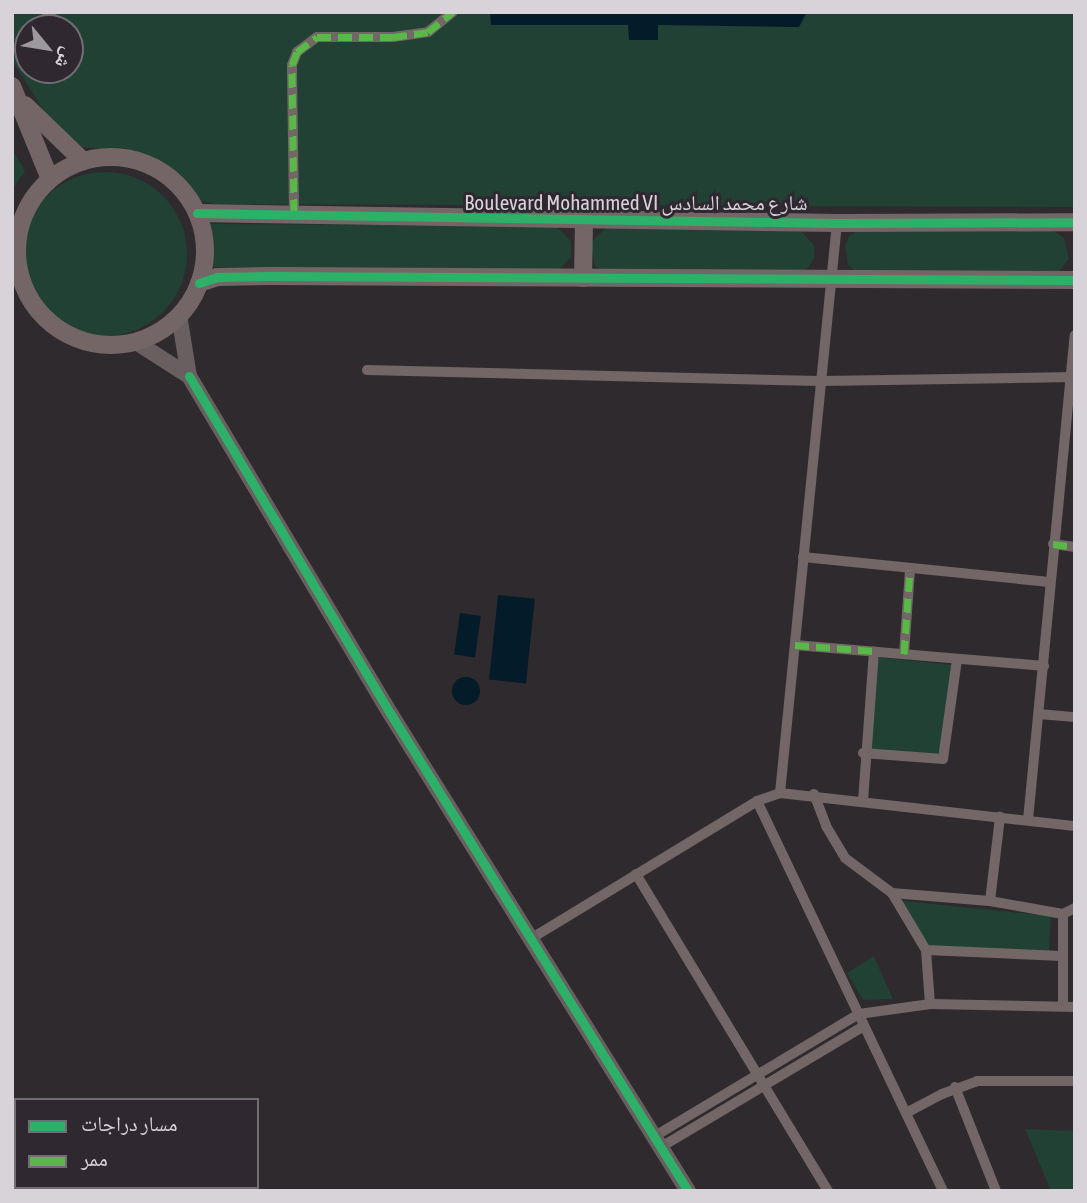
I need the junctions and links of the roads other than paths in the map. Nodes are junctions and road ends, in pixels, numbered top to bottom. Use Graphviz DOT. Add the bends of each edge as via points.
graph roads {
  1 [pos="453,12"];
  2 [pos="16,93"];
  3 [pos="83,161"];
  4 [pos="50,179"];
  5 [pos="197,213"];
  6 [pos="294,214"];
  7 [pos="18,215"];
  8 [pos="584,220"];
  9 [pos="1075,222"];
  10 [pos="837,223"];
  11 [pos="16,271"];
  12 [pos="583,278"];
  13 [pos="1075,279"];
  14 [pos="831,282"];
  15 [pos="199,283"];
  16 [pos="179,315"];
  17 [pos="1075,335"];
  18 [pos="136,342"];
  19 [pos="367,370"];
  20 [pos="189,376"];
  21 [pos="1072,377"];
  22 [pos="821,380"];
  23 [pos="1062,463"];
  24 [pos="1075,464"];
  25 [pos="1053,544"];
  26 [pos="1075,547"];
  27 [pos="803,557"];
  28 [pos="910,570"];
  29 [pos="1049,582"];
  30 [pos="794,645"];
  31 [pos="874,651"];
  32 [pos="904,654"];
  33 [pos="957,659"];
  34 [pos="1044,666"];
  35 [pos="1039,714"];
  36 [pos="1075,718"];
  37 [pos="863,754"];
  38 [pos="780,793"];
  39 [pos="814,794"];
  40 [pos="863,800"];
  41 [pos="757,801"];
  42 [pos="1000,817"];
  43 [pos="1028,820"];
  44 [pos="1075,826"];
  45 [pos="636,874"];
  46 [pos="892,893"];
  47 [pos="990,901"];
  48 [pos="1075,908"];
  49 [pos="1063,914"];
  50 [pos="532,938"];
  51 [pos="926,950"];
  52 [pos="1062,956"];
  53 [pos="930,1004"];
  54 [pos="1069,1007"];
  55 [pos="859,1014"];
  56 [pos="864,1026"];
  57 [pos="755,1073"];
  58 [pos="1075,1081"];
  59 [pos="762,1084"];
  60 [pos="955,1087"];
  61 [pos="906,1114"];
  62 [pos="658,1141"];
  63 [pos="688,1191"];
  64 [pos="828,1191"];
  65 [pos="943,1191"];
  66 [pos="996,1191"];
  1 -- 6 [label="street" via="420,34 330,35 306,43 297,52 292,65"];
  2 -- 3 [label="main road"];
  2 -- 4 [label="main road"];
  3 -- 4 [label="main road"];
  3 -- 5 [label="main road" via="117,157 150,165 178,185"];
  4 -- 7 [label="main road"];
  5 -- 6 [label="main road, Boulevard Mohammed VI شارع محمد السادس"];
  5 -- 15 [label="main road" via="204,248"];
  6 -- 8 [label="main road, Boulevard Mohammed VI شارع محمد السادس"];
  7 -- 11 [label="main road"];
  8 -- 10 [label="main road, Boulevard Mohammed VI شارع محمد السادس"];
  8 -- 12 [label="main road"];
  9 -- 10 [label="main road, Boulevard Mohammed VI شارع محمد السادس"];
  10 -- 14 [label="street"];
  11 -- 18 [label="main road" via="34,306 62,332 98,344"];
  12 -- 14 [label="main road"];
  12 -- 15 [label="main road" via="270,276 217,277"];
  13 -- 14 [label="main road"];
  14 -- 22 [label="street"];
  15 -- 16 [label="main road"];
  16 -- 18 [label="main road"];
  16 -- 20 [label="main road"];
  17 -- 21 [label="street"];
  18 -- 20 [label="main road"];
  19 -- 22 [label="street"];
  20 -- 50 [label="main road" via="397,724"];
  21 -- 22 [label="street"];
  21 -- 23 [label="street"];
  22 -- 27 [label="street"];
  23 -- 24 [label="street"];
  23 -- 25 [label="street"];
  25 -- 26 [label="street"];
  25 -- 29 [label="street"];
  27 -- 28 [label="street"];
  27 -- 30 [label="street"];
  28 -- 29 [label="street"];
  28 -- 32 [label="street"];
  29 -- 34 [label="street"];
  30 -- 31 [label="street"];
  30 -- 38 [label="street"];
  31 -- 32 [label="street"];
  31 -- 37 [label="street"];
  32 -- 33 [label="street"];
  33 -- 34 [label="street"];
  33 -- 37 [label="street" via="943,759"];
  34 -- 35 [label="street"];
  35 -- 36 [label="street"];
  35 -- 43 [label="street"];
  37 -- 40 [label="street"];
  38 -- 39 [label="street"];
  38 -- 41 [label="street"];
  39 -- 40 [label="street"];
  39 -- 46 [label="street" via="826,827 845,858"];
  40 -- 42 [label="street"];
  41 -- 45 [label="street"];
  41 -- 55 [label="street"];
  42 -- 43 [label="street"];
  42 -- 47 [label="street"];
  43 -- 44 [label="street"];
  45 -- 50 [label="street"];
  45 -- 57 [label="street"];
  46 -- 47 [label="street"];
  46 -- 51 [label="street"];
  47 -- 49 [label="street"];
  48 -- 49 [label="street"];
  49 -- 52 [label="street"];
  50 -- 62 [label="main road"];
  51 -- 52 [label="street"];
  51 -- 53 [label="street"];
  52 -- 54 [label="street"];
  53 -- 54 [label="street"];
  53 -- 55 [label="street"];
  55 -- 56 [label="street"];
  55 -- 57 [label="street"];
  56 -- 59 [label="street"];
  56 -- 61 [label="street"];
  57 -- 59 [label="street"];
  57 -- 62 [label="street"];
  58 -- 60 [label="street" via="997,1079"];
  59 -- 62 [label="street"];
  59 -- 64 [label="street"];
  60 -- 61 [label="street"];
  60 -- 66 [label="street"];
  61 -- 65 [label="street"];
  62 -- 63 [label="main road"];
}
